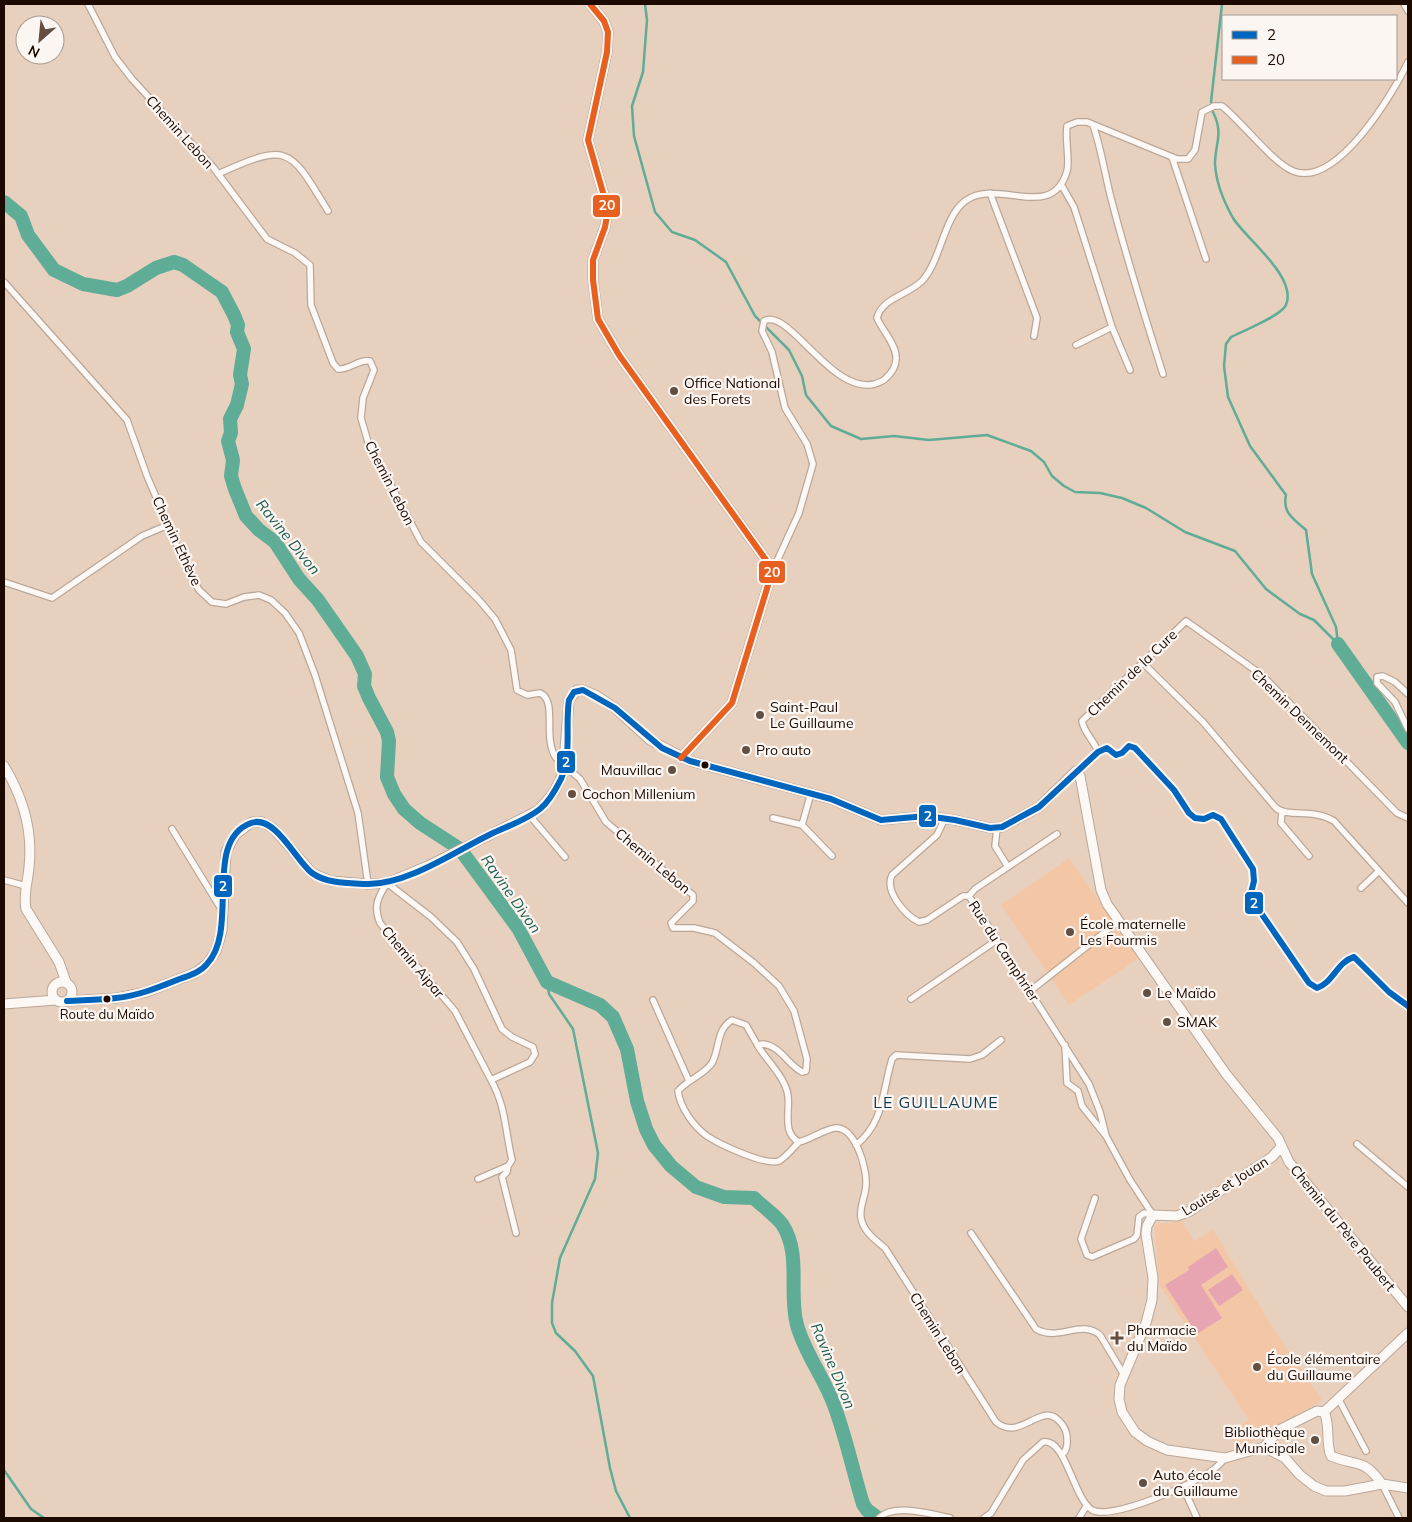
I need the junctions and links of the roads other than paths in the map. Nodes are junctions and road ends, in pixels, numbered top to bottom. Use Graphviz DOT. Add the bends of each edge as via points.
graph roads {
  1 [pos="88,4"];
  2 [pos="590,4"];
  3 [pos="1404,4"];
  4 [pos="1408,11"];
  5 [pos="1408,62"];
  6 [pos="1093,125"];
  7 [pos="1172,157"];
  8 [pos="218,174"];
  9 [pos="1062,186"];
  10 [pos="990,193"];
  11 [pos="328,211"];
  12 [pos="1206,259"];
  13 [pos="4,282"];
  14 [pos="1112,327"];
  15 [pos="1034,336"];
  16 [pos="1076,345"];
  17 [pos="1130,370"];
  18 [pos="1163,374"];
  19 [pos="168,525"];
  20 [pos="772,572"];
  21 [pos="4,582"];
  22 [pos="1186,621"];
  23 [pos="1143,662"];
  24 [pos="1408,694"];
  25 [pos="1408,729"];
  26 [pos="1098,752"];
  27 [pos="681,758"];
  28 [pos="565,764"];
  29 [pos="4,766"];
  30 [pos="1076,771"];
  31 [pos="811,793"];
  32 [pos="1282,812"];
  33 [pos="530,816"];
  34 [pos="773,818"];
  35 [pos="945,818"];
  36 [pos="1408,818"];
  37 [pos="802,825"];
  38 [pos="172,828"];
  39 [pos="997,828"];
  40 [pos="1057,834"];
  41 [pos="832,856"];
  42 [pos="1309,856"];
  43 [pos="565,857"];
  44 [pos="1008,867"];
  45 [pos="1379,871"];
  46 [pos="4,880"];
  47 [pos="387,883"];
  48 [pos="368,884"];
  49 [pos="26,886"];
  50 [pos="1361,888"];
  51 [pos="968,896"];
  52 [pos="1408,903"];
  53 [pos="224,914"];
  54 [pos="1119,921"];
  55 [pos="997,940"];
  56 [pos="61,968"];
  57 [pos="66,982"];
  58 [pos="53,987"];
  59 [pos="1030,991"];
  60 [pos="72,992"];
  61 [pos="86,999"];
  62 [pos="911,999"];
  63 [pos="37,1000"];
  64 [pos="56,1000"];
  65 [pos="653,1000"];
  66 [pos="66,1001"];
  67 [pos="4,1004"];
  68 [pos="1408,1006"];
  69 [pos="1001,1040"];
  70 [pos="1064,1045"];
  71 [pos="758,1046"];
  72 [pos="491,1080"];
  73 [pos="689,1082"];
  74 [pos="1106,1136"];
  75 [pos="799,1142"];
  76 [pos="1357,1144"];
  77 [pos="856,1146"];
  78 [pos="1281,1147"];
  79 [pos="508,1166"];
  80 [pos="478,1179"];
  81 [pos="1408,1186"];
  82 [pos="1095,1198"];
  83 [pos="1153,1215"];
  84 [pos="516,1233"];
  85 [pos="971,1233"];
  86 [pos="1408,1307"];
  87 [pos="1408,1333"];
  88 [pos="1124,1375"];
  89 [pos="1338,1398"];
  90 [pos="1324,1412"];
  91 [pos="1264,1447"];
  92 [pos="1366,1451"];
  93 [pos="1062,1455"];
  94 [pos="1225,1458"];
  95 [pos="1382,1484"];
  96 [pos="1183,1487"];
  97 [pos="1408,1488"];
  98 [pos="1087,1505"];
  99 [pos="879,1518"];
  100 [pos="950,1518"];
  101 [pos="984,1518"];
  102 [pos="1080,1518"];
  103 [pos="1197,1518"];
  104 [pos="1399,1518"];
  1 -- 8 [label="street, Chemin Lebon" via="115,57"];
  2 -- 20 [label="main road" via="604,20 608,32 607,52 588,140 608,210 593,260 598,319 618,355"];
  3 -- 4 [label="street"];
  5 -- 7 [label="street" via="1348,151 1315,172 1292,171 1222,106 1202,112 1195,150 1188,159"];
  6 -- 7 [label="street"];
  6 -- 9 [label="street" via="1077,122 1067,126 1068,168"];
  6 -- 18 [label="street" via="1115,213"];
  7 -- 12 [label="street"];
  8 -- 11 [label="street" via="269,154 285,155 304,171"];
  8 -- 28 [label="street, Chemin Lebon" via="267,239 301,257 310,266 311,305 333,363 338,369 344,369 364,360 370,361 374,370 363,398 361,418 380,468 421,542 495,619 511,650 517,690 528,695 540,693 548,700 550,744 556,758"];
  9 -- 10 [label="street" via="1039,198"];
  9 -- 14 [label="street" via="1074,207"];
  10 -- 15 [label="street" via="1037,318"];
  10 -- 20 [label="street" via="964,202 955,214 926,276 918,286 879,310 877,318 896,355 894,370 883,382 866,386 851,382 822,363 783,324 768,318 764,321 762,331 772,352 784,408 807,444 813,464 799,513"];
  13 -- 19 [label="street, Chemin Ethève" via="128,420"];
  14 -- 16 [label="street"];
  14 -- 17 [label="street"];
  19 -- 21 [label="street" via="142,536 52,598"];
  19 -- 48 [label="street, Chemin Ethève" via="199,590 212,602 226,604 259,595 271,600 285,613 298,633 315,675 358,814"];
  20 -- 27 [label="main road" via="732,703"];
  22 -- 23 [label="street, Chemin de la Cure"];
  22 -- 36 [label="street, Chemin Dennemont" via="1262,675 1397,813"];
  23 -- 26 [label="street, Chemin de la Cure" via="1082,721"];
  23 -- 32 [label="street" via="1203,722"];
  24 -- 25 [label="street" via="1395,682 1383,676 1377,677 1377,683 1395,702"];
  26 -- 30 [label="street"];
  26 -- 68 [label="street" via="1107,748 1116,755 1128,746 1135,748 1195,818 1204,819 1212,815 1221,819 1253,869 1250,897 1309,983 1316,988 1322,986 1345,960 1354,957"];
  27 -- 28 [label="main road" via="650,740 615,708 590,692 577,690 569,700"];
  27 -- 31 [label="main road" via="719,771"];
  28 -- 33 [label="main road" via="549,798"];
  28 -- 71 [label="street, Chemin Lebon" via="580,780 606,822 693,895 693,901 671,923 673,928 715,933 779,986 794,1011 807,1059 806,1071 792,1067 776,1048"];
  29 -- 49 [label="main road" via="19,795 28,826 30,851"];
  30 -- 39 [label="main road" via="1039,808"];
  30 -- 54 [label="main road, Louise et Jouan" via="1080,776 1101,890"];
  31 -- 35 [label="main road" via="881,820"];
  31 -- 37 [label="street"];
  32 -- 42 [label="street" via="1280,821"];
  32 -- 45 [label="street" via="1324,815 1334,821"];
  33 -- 43 [label="street"];
  33 -- 47 [label="main road"];
  34 -- 37 [label="street"];
  35 -- 39 [label="main road"];
  35 -- 51 [label="street, Rue du Camphrier" via="941,831 894,872 889,884 910,918 919,922"];
  37 -- 41 [label="street"];
  38 -- 53 [label="street"];
  39 -- 44 [label="street" via="995,846"];
  40 -- 44 [label="street"];
  44 -- 51 [label="street"];
  45 -- 50 [label="street"];
  45 -- 52 [label="street"];
  46 -- 49 [label="street"];
  47 -- 48 [label="main road"];
  47 -- 72 [label="street, Chemin Aipar" via="376,900 380,923 455,1011"];
  47 -- 72 [label="street" via="457,942 474,969 502,1029 534,1047 535,1054 530,1062"];
  48 -- 53 [label="main road" via="331,881 312,873 273,828 262,822 252,822 235,835 226,852"];
  49 -- 56 [label="main road" via="26,909"];
  51 -- 55 [label="street, Rue du Camphrier"];
  53 -- 61 [label="main road" via="216,950 207,964 195,973 146,992 117,998"];
  54 -- 59 [label="street"];
  54 -- 78 [label="main road, Louise et Jouan" via="1226,1074 1278,1138"];
  55 -- 59 [label="street, Rue du Camphrier"];
  55 -- 62 [label="street"];
  56 -- 57 [label="main road"];
  56 -- 58 [label="main road"];
  57 -- 58 [label="main road" via="60,981"];
  57 -- 60 [label="main road"];
  58 -- 63 [label="main road"];
  58 -- 64 [label="main road"];
  59 -- 70 [label="street, Rue du Camphrier"];
  60 -- 61 [label="main road"];
  60 -- 66 [label="main road"];
  61 -- 66 [label="main road"];
  63 -- 64 [label="main road"];
  63 -- 67 [label="main road"];
  64 -- 66 [label="main road"];
  65 -- 73 [label="street"];
  69 -- 77 [label="street" via="970,1059 896,1055 892,1059 875,1125"];
  70 -- 74 [label="street, Rue du Camphrier" via="1089,1084"];
  70 -- 74 [label="street, Rue du Camphrier" via="1067,1083 1078,1091 1082,1106"];
  71 -- 73 [label="street" via="746,1025 732,1020 724,1025 712,1062"];
  71 -- 75 [label="street" via="783,1082 788,1095 788,1130 792,1139"];
  72 -- 79 [label="street, Chemin Aipar" via="504,1106 512,1160"];
  73 -- 75 [label="street" via="678,1091 679,1099 690,1119 707,1136 767,1162 779,1160"];
  74 -- 83 [label="street, Rue du Camphrier"];
  75 -- 77 [label="street, Chemin Lebon" via="835,1128 845,1129 853,1136"];
  76 -- 81 [label="street"];
  77 -- 93 [label="street, Chemin Lebon" via="866,1184 861,1204 864,1228 884,1248 996,1422 1005,1428 1013,1428 1044,1415 1056,1418 1067,1433 1068,1445"];
  78 -- 83 [label="main road, Louise et Jouan" via="1272,1157 1190,1211 1177,1216"];
  78 -- 86 [label="main road, Chemin du Père Paubert" via="1289,1162"];
  79 -- 80 [label="street"];
  79 -- 84 [label="street" via="502,1177"];
  82 -- 83 [label="street" via="1081,1239 1087,1256 1092,1257 1134,1239 1139,1217 1144,1213"];
  83 -- 88 [label="main road" via="1146,1234 1153,1278 1152,1300"];
  85 -- 88 [label="street" via="1036,1328 1050,1334 1086,1328 1094,1331"];
  87 -- 89 [label="main road"];
  88 -- 94 [label="main road" via="1119,1399 1122,1412 1136,1432 1167,1450"];
  89 -- 90 [label="main road"];
  89 -- 92 [label="street"];
  90 -- 91 [label="main road" via="1317,1411 1280,1430"];
  90 -- 95 [label="main road" via="1331,1456 1363,1464 1372,1469"];
  91 -- 94 [label="main road"];
  91 -- 95 [label="main road" via="1286,1458 1300,1475 1326,1491"];
  93 -- 98 [label="street"];
  93 -- 101 [label="street" via="1046,1441 1033,1449 991,1513"];
  94 -- 96 [label="street" via="1214,1470"];
  95 -- 97 [label="main road"];
  95 -- 104 [label="street"];
  96 -- 98 [label="street" via="1110,1512 1098,1512"];
  96 -- 103 [label="street"];
  98 -- 102 [label="street"];
  99 -- 100 [label="street" via="888,1512 924,1511"];
}
